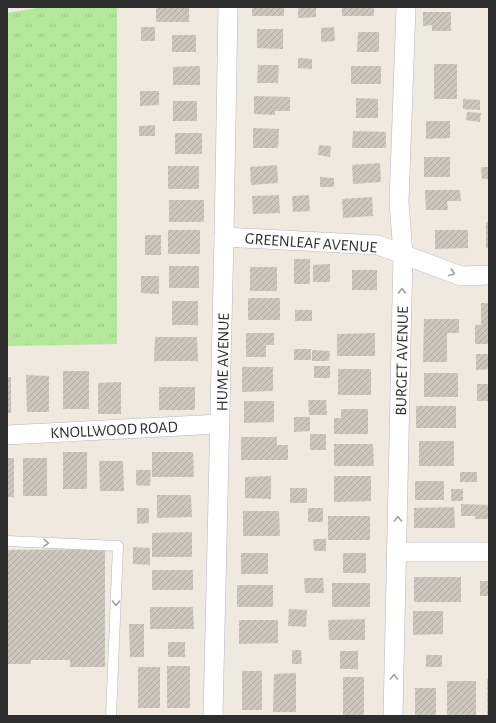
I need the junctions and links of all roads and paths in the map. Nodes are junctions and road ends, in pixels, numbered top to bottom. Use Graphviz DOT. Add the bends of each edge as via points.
graph roads {
  1 [pos="228,7"];
  2 [pos="406,7"];
  3 [pos="224,237"];
  4 [pos="403,254"];
  5 [pos="489,275"];
  6 [pos="220,424"];
  7 [pos="7,435"];
  8 [pos="7,541"];
  9 [pos="397,552"];
  10 [pos="489,552"];
  11 [pos="112,716"];
  12 [pos="213,716"];
  13 [pos="393,716"];
  1 -- 3 [label="street, HUME AVENUE"];
  2 -- 4 [label="street, BURGET AVENUE" via="399,202"];
  3 -- 4 [label="street, GREENLEAF AVENUE" via="378,244"];
  3 -- 6 [label="street, HUME AVENUE"];
  4 -- 5 [label="street, GREENLEAF AVENUE, one-way" via="461,276"];
  9 -- 4 [label="street, BURGET AVENUE, one-way"];
  6 -- 7 [label="street, KNOLLWOOD ROAD"];
  6 -- 12 [label="street, HUME AVENUE"];
  8 -- 11 [label="lane, one-way" via="118,546"];
  9 -- 10 [label="street"];
  13 -- 9 [label="street, BURGET AVENUE, one-way"];
}
